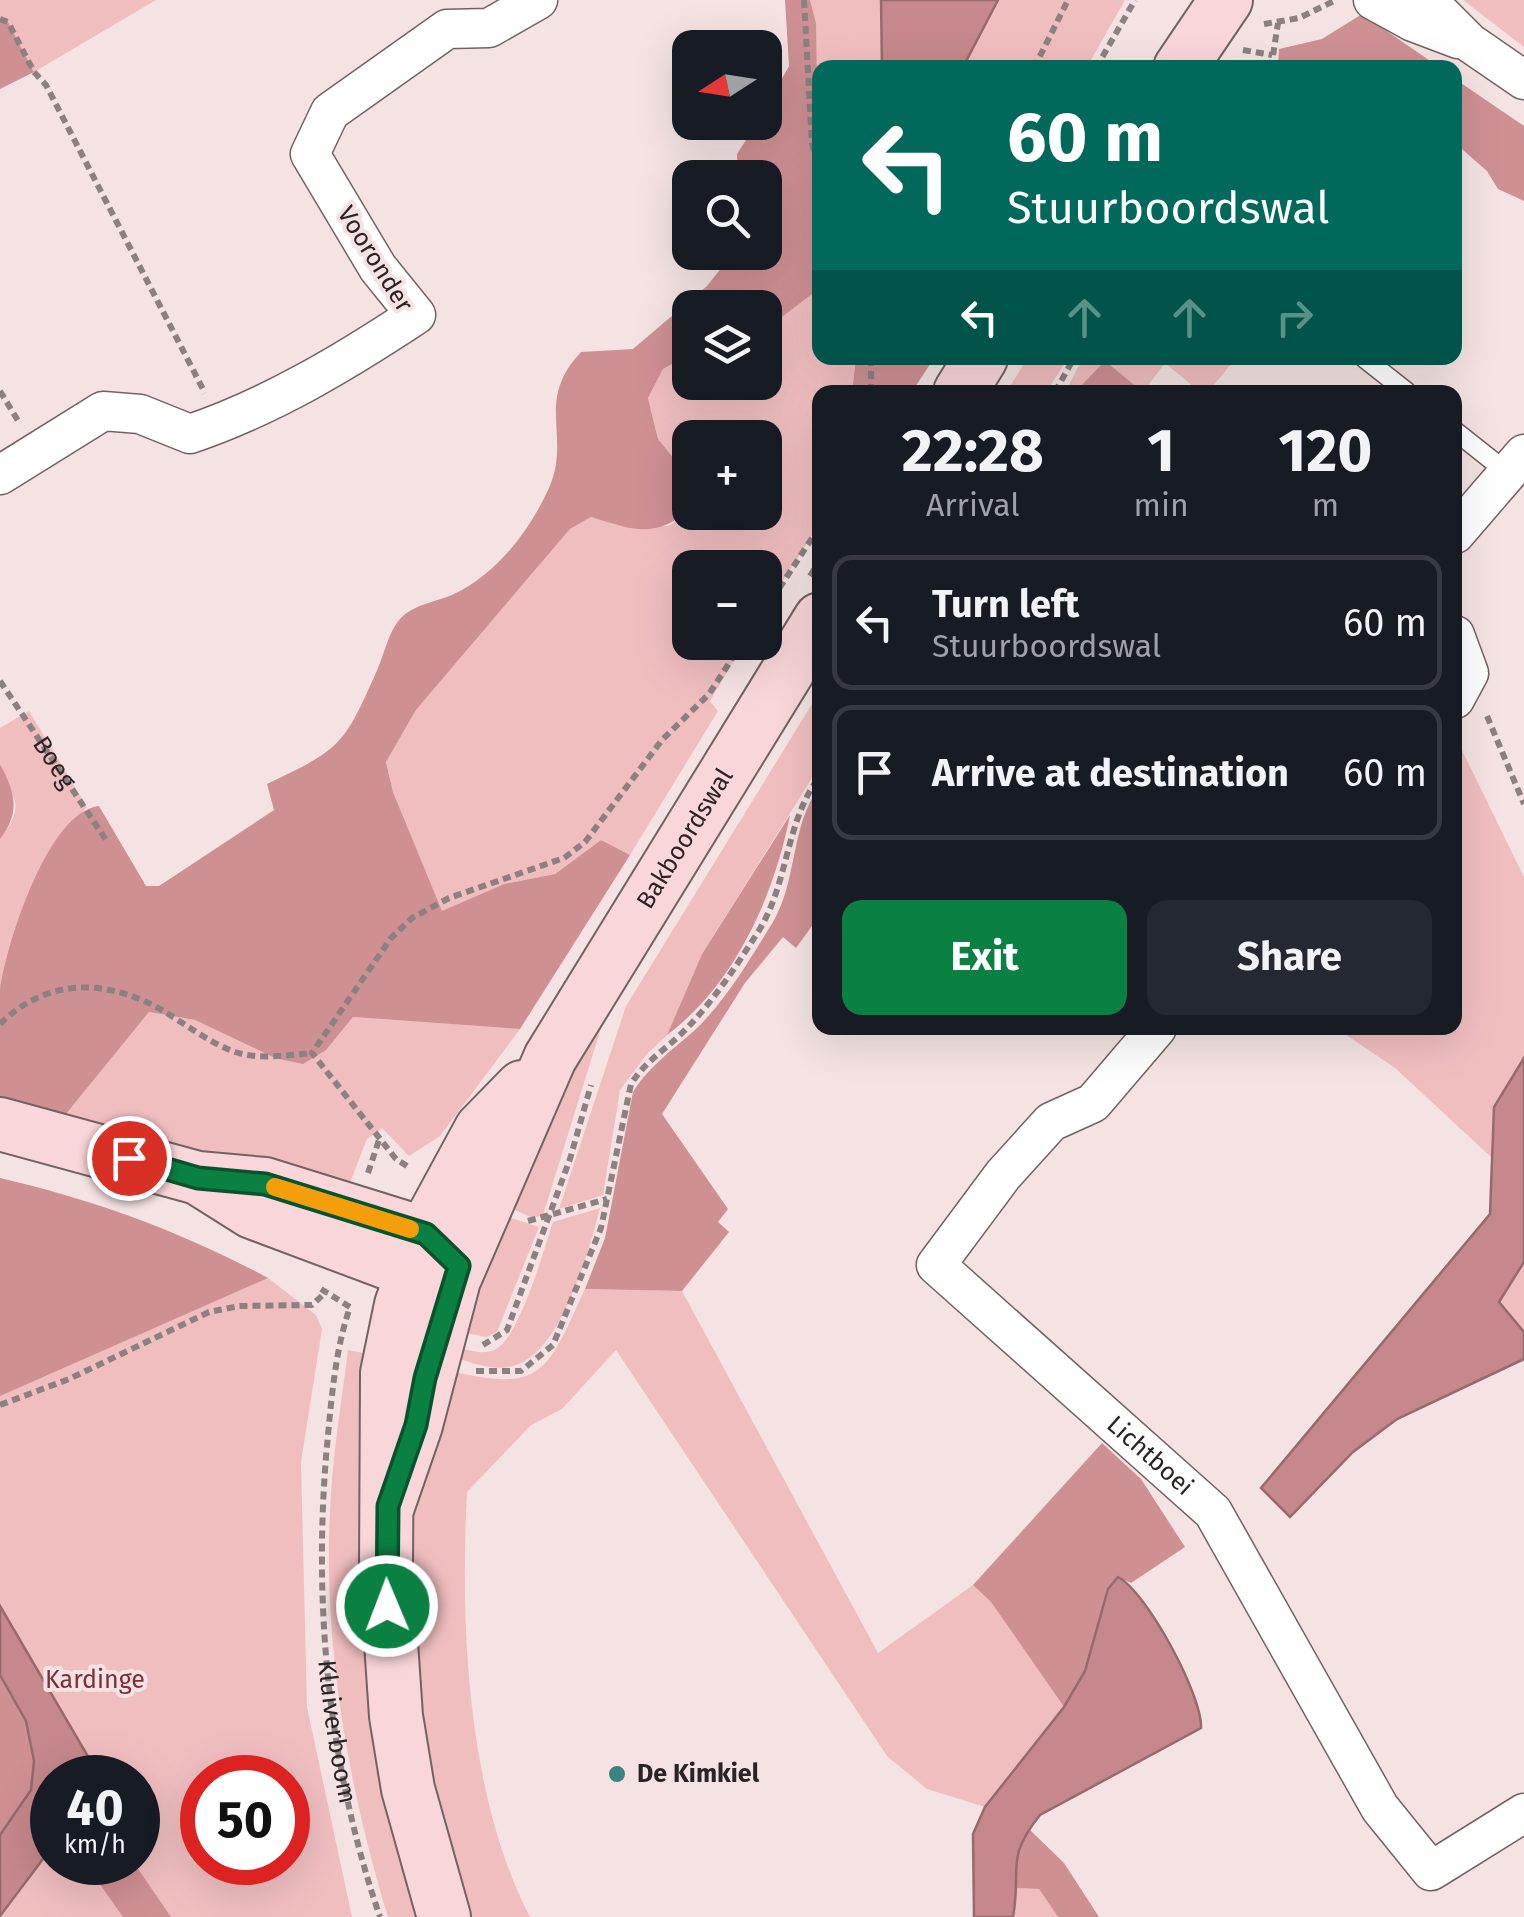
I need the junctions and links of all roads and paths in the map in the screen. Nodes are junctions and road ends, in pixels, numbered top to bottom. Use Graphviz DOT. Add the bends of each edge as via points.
graph roads {
  1 [pos="538,0"];
  2 [pos="804,0"];
  3 [pos="1068,0"];
  4 [pos="1135,0"];
  5 [pos="1181,0"];
  6 [pos="1336,0"];
  7 [pos="1373,0"];
  8 [pos="1428,0"];
  9 [pos="1237,11"];
  10 [pos="0,19"];
  11 [pos="1278,23"];
  12 [pos="1470,43"];
  13 [pos="1038,60"];
  14 [pos="1101,60"];
  15 [pos="1151,60"];
  16 [pos="1188,60"];
  17 [pos="1272,60"];
  18 [pos="812,74"];
  19 [pos="812,74"];
  20 [pos="1524,80"];
  21 [pos="812,144"];
  22 [pos="1373,365"];
  23 [pos="1399,385"];
  24 [pos="220,424"];
  25 [pos="1462,434"];
  26 [pos="1516,464"];
  27 [pos="0,475"];
  28 [pos="1462,526"];
  29 [pos="812,538"];
  30 [pos="782,584"];
  31 [pos="812,633"];
  32 [pos="731,660"];
  33 [pos="0,681"];
  34 [pos="1462,686"];
  35 [pos="812,790"];
  36 [pos="1524,804"];
  37 [pos="108,843"];
  38 [pos="0,1024"];
  39 [pos="1150,1035"];
  40 [pos="312,1054"];
  41 [pos="0,1124"];
  42 [pos="407,1166"];
  43 [pos="608,1199"];
  44 [pos="520,1217"];
  45 [pos="432,1258"];
  46 [pos="310,1282"];
  47 [pos="326,1292"];
  48 [pos="467,1369"];
  49 [pos="0,1405"];
  50 [pos="1524,1813"];
  51 [pos="380,1917"];
  52 [pos="444,1917"];
  1 -- 24 [label="street, Vooronder" via="488,28 447,29 330,112 310,154 378,268 416,315 350,359"];
  2 -- 19 [label="path"];
  3 -- 13 [label="path"];
  4 -- 14 [label="path"];
  5 -- 15 [label="main road"];
  6 -- 11 [label="path"];
  7 -- 12 [label="street"];
  8 -- 12 [label="street"];
  9 -- 11 [label="path"];
  9 -- 16 [label="main road"];
  10 -- 24 [label="path" via="46,85"];
  11 -- 17 [label="path"];
  12 -- 20 [label="street"];
  18 -- 21 [label="path"];
  22 -- 23 [label="lane"];
  24 -- 27 [label="street, Vooronder" via="190,434 140,414 103,411"];
  25 -- 26 [label="lane"];
  26 -- 28 [label="street"];
  29 -- 30 [label="path"];
  31 -- 45 [label="main road, Bakboordswal"];
  32 -- 40 [label="path" via="585,842 564,858 448,898 412,918"];
  33 -- 37 [label="path, Boeg"];
  34 -- 36 [label="path"];
  35 -- 43 [label="path" via="760,929 713,1000 631,1084"];
  38 -- 40 [label="path" via="46,992 92,985 158,1008 234,1052"];
  39 -- 50 [label="street, Lichtboei" via="1093,1104 1051,1122 936,1265 1212,1512 1380,1808 1430,1870"];
  40 -- 42 [label="path"];
  41 -- 45 [label="main road" via="198,1178 265,1184"];
  43 -- 44 [label="path" via="532,1223"];
  43 -- 48 [label="path" via="590,1261 545,1356 507,1374"];
  45 -- 52 [label="main road" via="386,1373 383,1417 396,1716 408,1789"];
  46 -- 47 [label="path"];
  47 -- 49 [label="path" via="312,1305 209,1312"];
  47 -- 51 [label="path, Kluiverboom" via="350,1307 340,1340 324,1483 324,1613 338,1754"];
}
